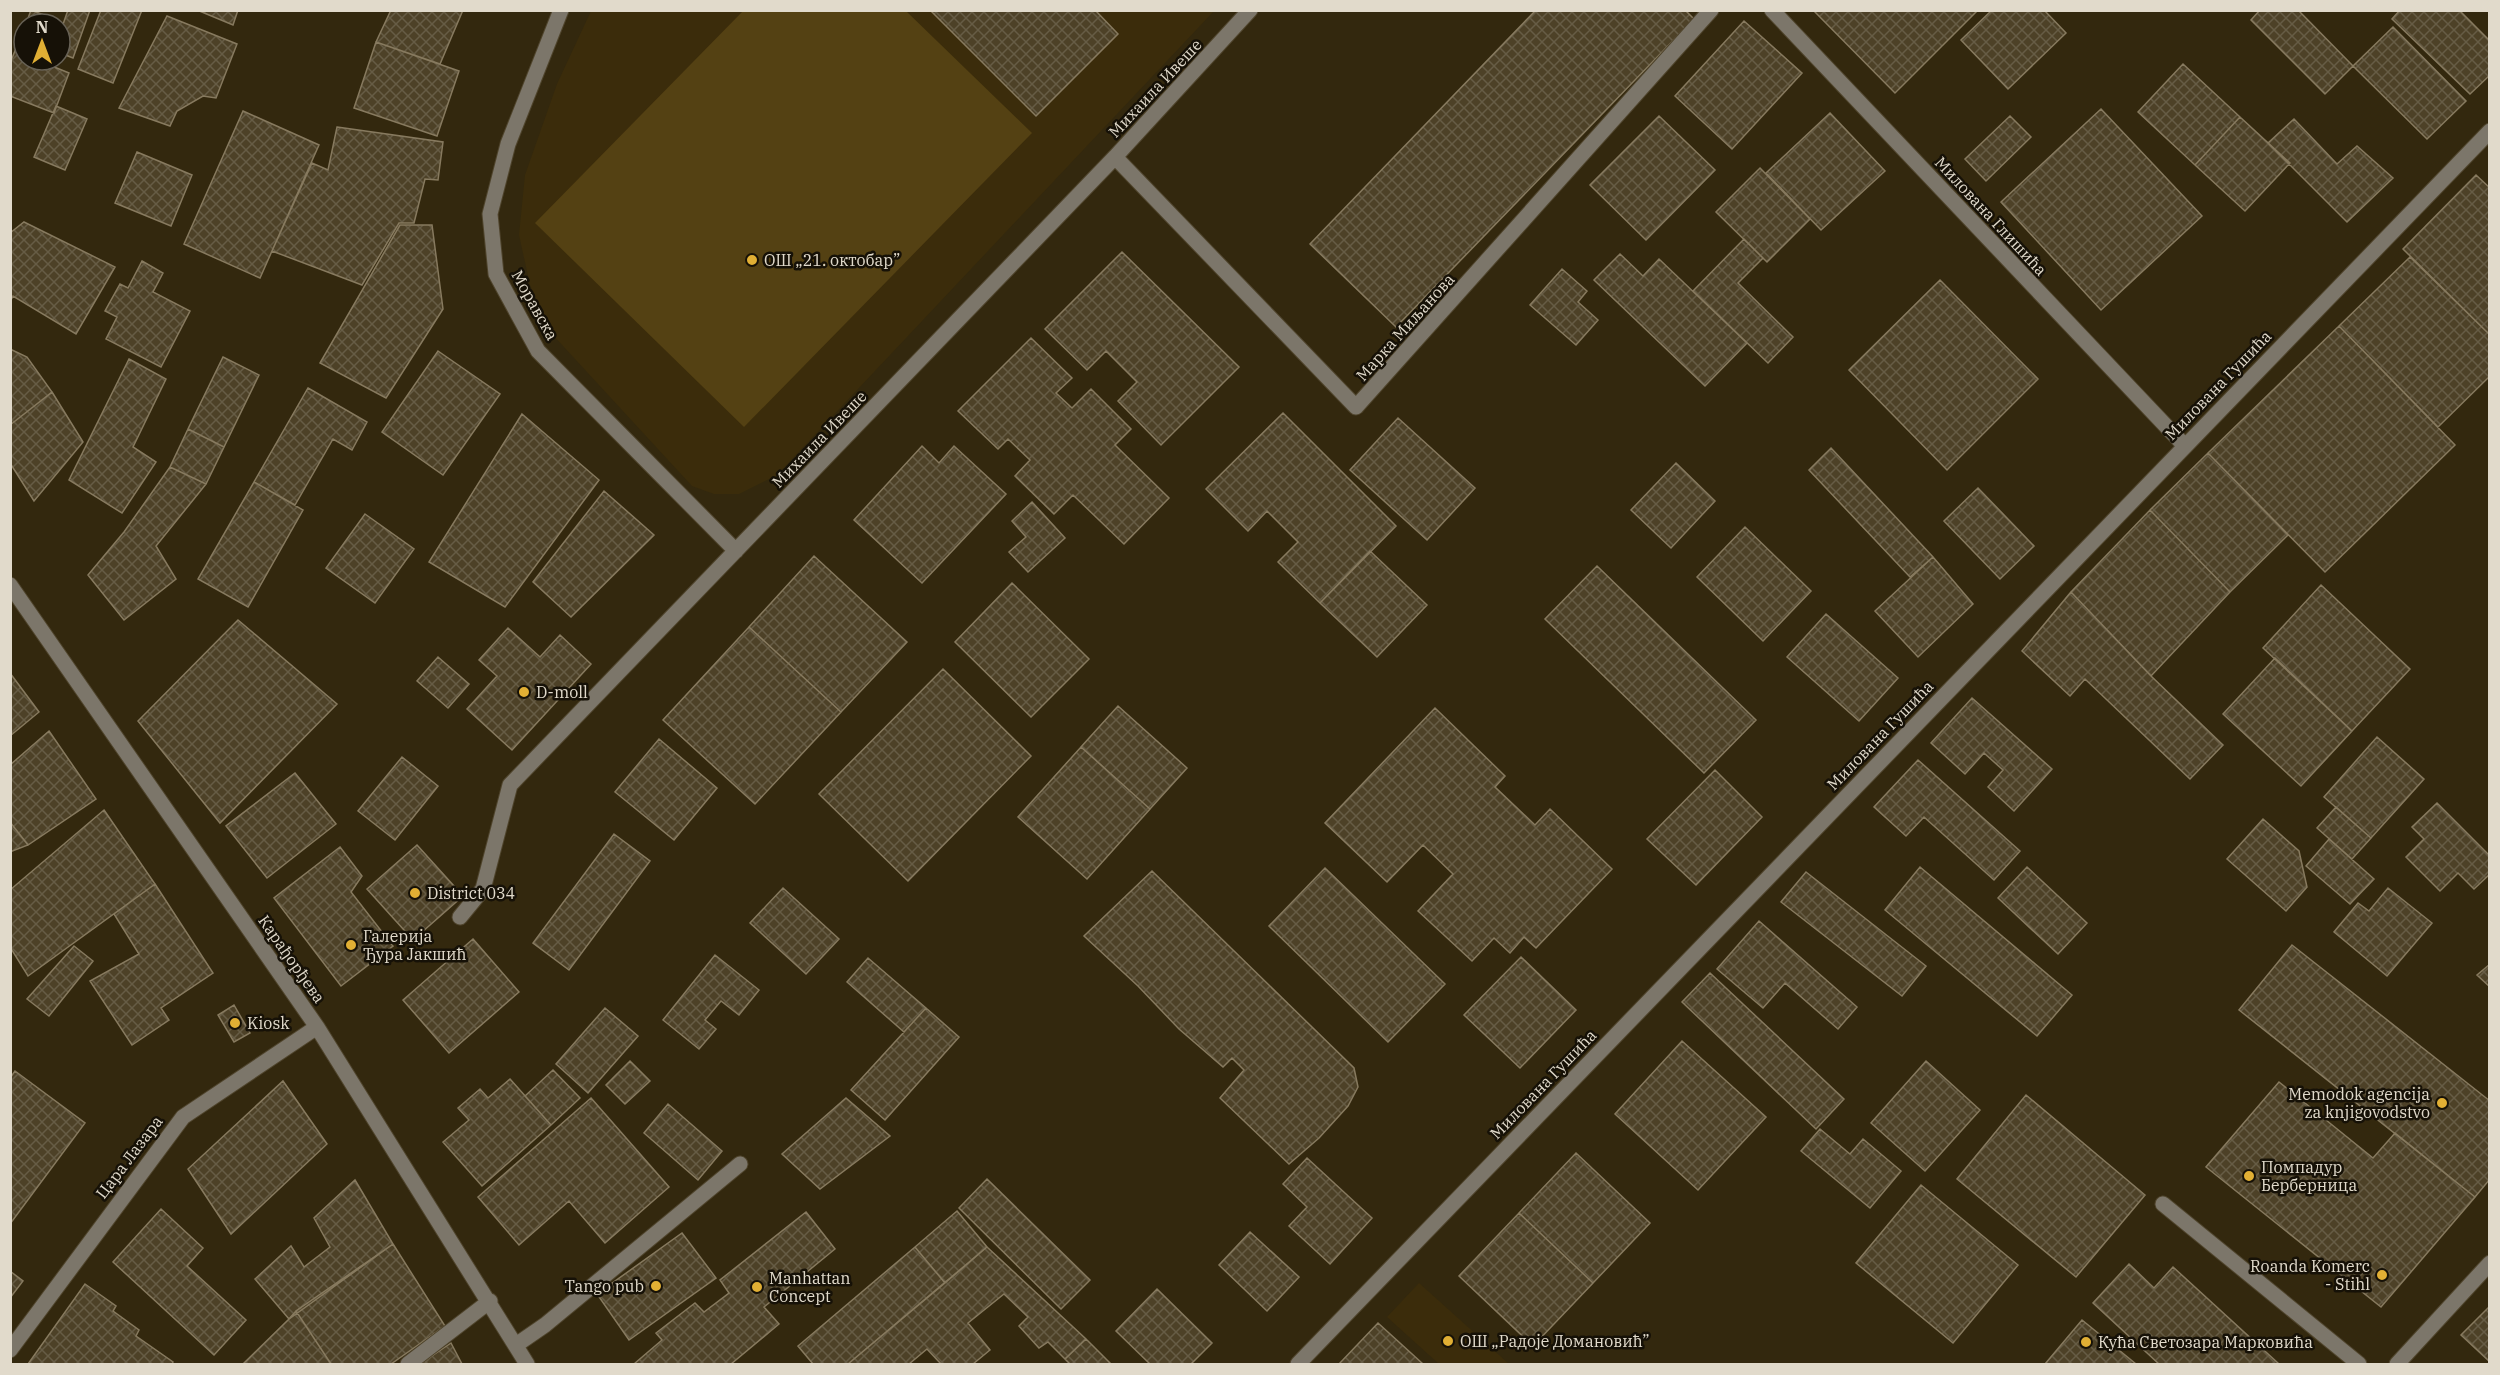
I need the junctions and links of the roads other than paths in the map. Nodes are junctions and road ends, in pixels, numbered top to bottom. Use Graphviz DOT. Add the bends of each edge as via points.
graph roads {
  1 [pos="561,10"];
  2 [pos="1250,10"];
  3 [pos="1711,10"];
  4 [pos="1772,10"];
  5 [pos="2490,131"];
  6 [pos="1115,157"];
  7 [pos="2184,445"];
  8 [pos="736,551"];
  9 [pos="10,585"];
  10 [pos="460,917"];
  11 [pos="317,1027"];
  12 [pos="740,1164"];
  13 [pos="2163,1204"];
  14 [pos="2490,1263"];
  15 [pos="490,1302"];
  16 [pos="516,1345"];
  17 [pos="10,1350"];
  18 [pos="408,1365"];
  19 [pos="527,1365"];
  20 [pos="1298,1365"];
  21 [pos="2359,1365"];
  22 [pos="2397,1365"];
  1 -- 8 [label="street, Моравска" via="508,144 490,214 496,274 538,351"];
  2 -- 6 [label="street, Михаила Ивеше"];
  3 -- 6 [label="street, Марка Миљанова" via="1356,407"];
  4 -- 7 [label="street, Милована Глишића"];
  5 -- 7 [label="street, Милована Гушића"];
  6 -- 8 [label="street, Михаила Ивеше"];
  7 -- 20 [label="street, Милована Гушића"];
  8 -- 10 [label="street, Михаила Ивеше" via="510,785 483,889"];
  9 -- 11 [label="street, Карађорђева"];
  11 -- 15 [label="street, Карађорђева"];
  11 -- 17 [label="street, Цара Лазара" via="183,1117"];
  12 -- 16 [label="street"];
  13 -- 21 [label="street"];
  14 -- 22 [label="street"];
  15 -- 16 [label="street, Карађорђева"];
  15 -- 18 [label="street"];
  16 -- 19 [label="street, Карађорђева"];
}
